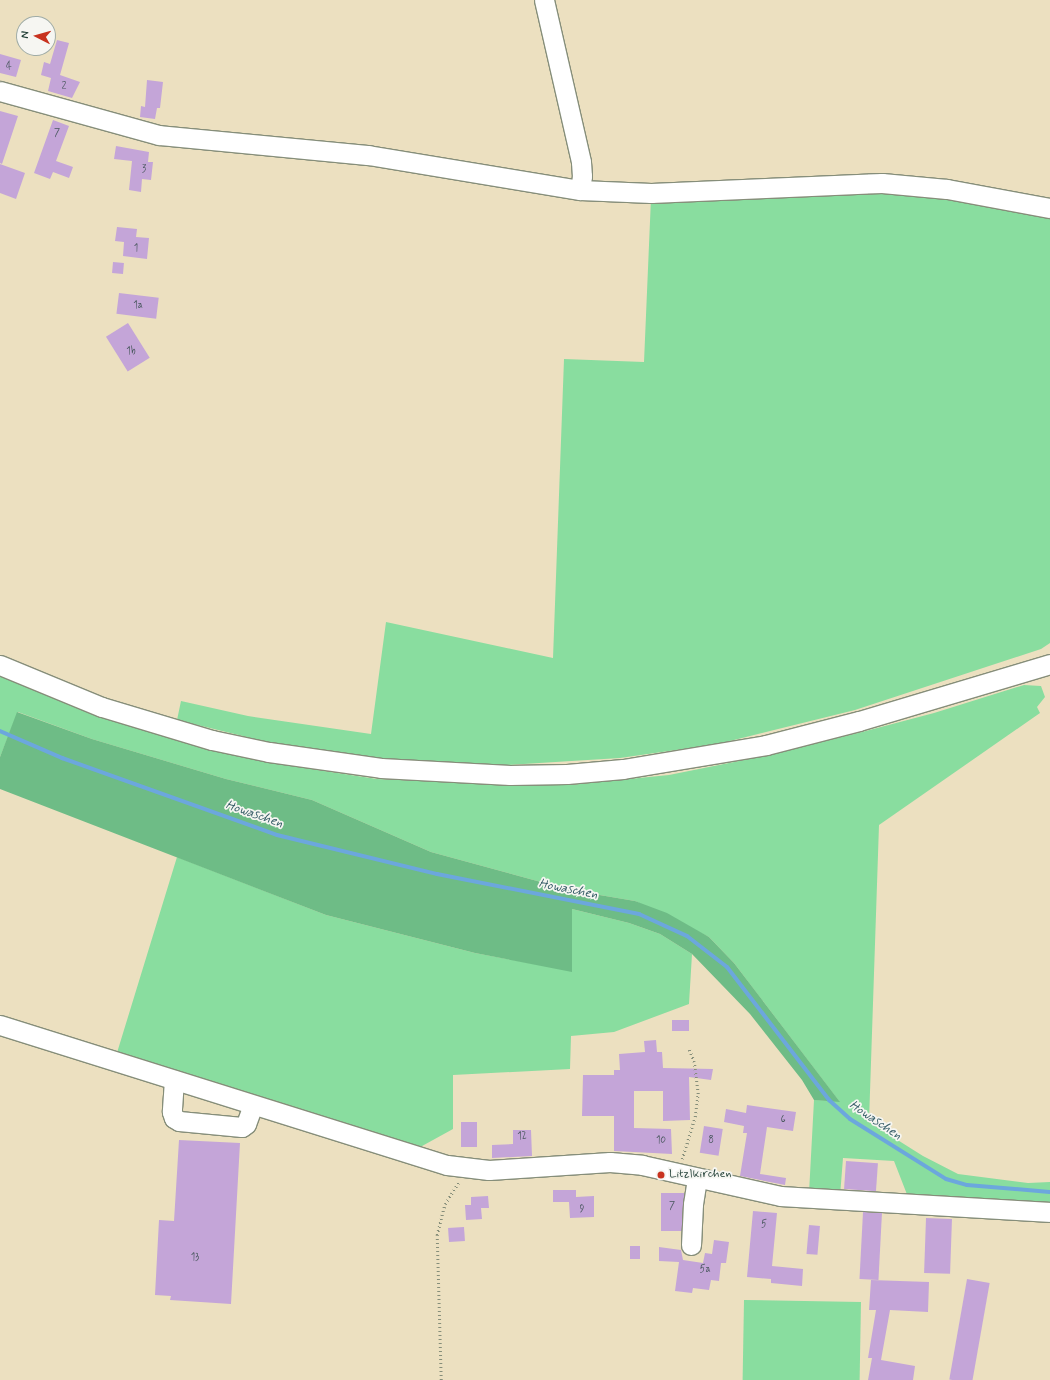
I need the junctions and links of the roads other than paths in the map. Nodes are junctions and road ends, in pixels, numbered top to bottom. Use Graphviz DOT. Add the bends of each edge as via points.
graph roads {
  1 [pos="544,0"];
  2 [pos="0,91"];
  3 [pos="580,190"];
  4 [pos="1050,208"];
  5 [pos="1050,664"];
  6 [pos="0,665"];
  7 [pos="0,1025"];
  8 [pos="174,1080"];
  9 [pos="253,1105"];
  10 [pos="697,1178"];
  11 [pos="1050,1212"];
  12 [pos="691,1245"];
  1 -- 3 [label="street" via="581,162"];
  2 -- 3 [label="street" via="159,135 368,155"];
  3 -- 4 [label="street" via="651,193 882,183 947,189"];
  5 -- 6 [label="street" via="859,721 766,745 623,769 567,774 510,775 381,768 268,752 212,740 102,707"];
  7 -- 8 [label="street"];
  8 -- 9 [label="street"];
  8 -- 9 [label="street" via="172,1112 174,1118 179,1121 242,1127 246,1124"];
  9 -- 10 [label="street" via="447,1165 470,1169 595,1162 642,1165"];
  10 -- 11 [label="street" via="743,1189 805,1199"];
  10 -- 12 [label="street"];
}
